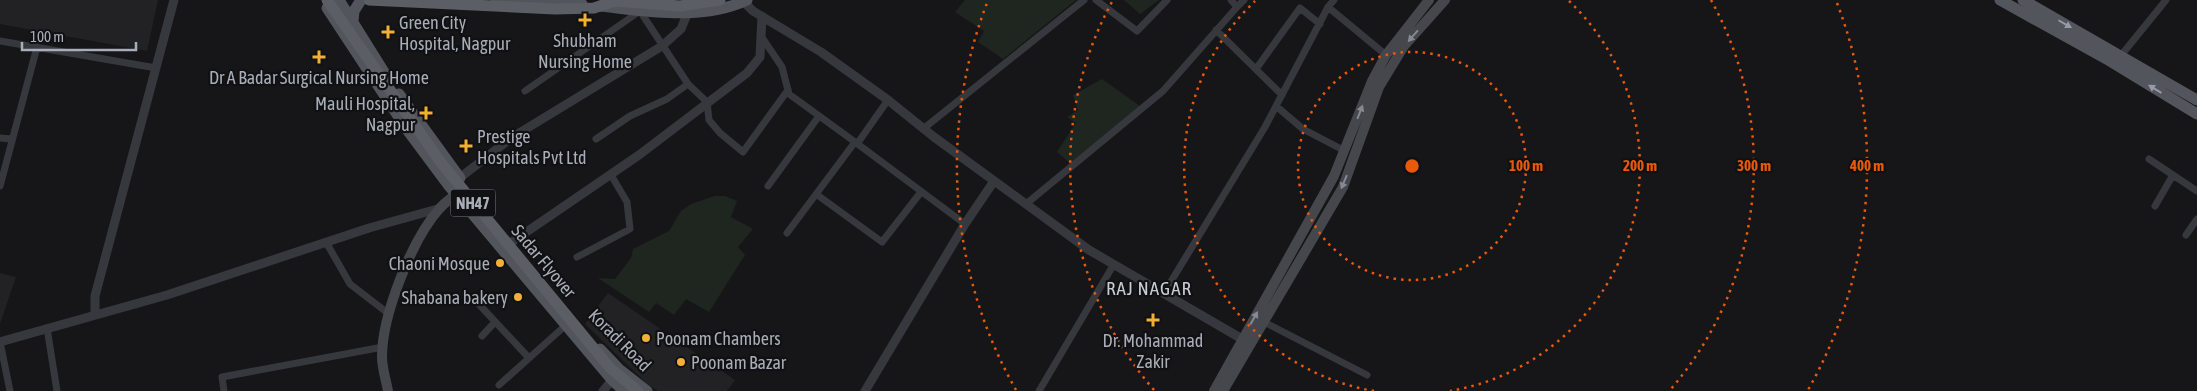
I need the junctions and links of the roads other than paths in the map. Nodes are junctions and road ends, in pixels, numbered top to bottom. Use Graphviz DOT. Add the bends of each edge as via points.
graph roads {
  1 [pos="174,0"];
  2 [pos="322,0"];
  3 [pos="327,0"];
  4 [pos="339,0"];
  5 [pos="361,0"];
  6 [pos="369,0"];
  7 [pos="496,0"];
  8 [pos="654,0"];
  9 [pos="676,0"];
  10 [pos="720,0"];
  11 [pos="1084,0"];
  12 [pos="1096,0"];
  13 [pos="1167,0"];
  14 [pos="1232,0"];
  15 [pos="1244,0"];
  16 [pos="1334,0"];
  17 [pos="1429,0"];
  18 [pos="1445,0"];
  19 [pos="2000,0"];
  20 [pos="2023,0"];
  21 [pos="2166,0"];
  22 [pos="744,1"];
  23 [pos="1237,7"];
  24 [pos="1328,7"];
  25 [pos="640,11"];
  26 [pos="688,12"];
  27 [pos="762,16"];
  28 [pos="353,21"];
  29 [pos="1320,24"];
  30 [pos="1216,30"];
  31 [pos="761,36"];
  32 [pos="0,41"];
  33 [pos="662,46"];
  34 [pos="37,47"];
  35 [pos="1386,55"];
  36 [pos="2117,60"];
  37 [pos="156,68"];
  38 [pos="1256,69"];
  39 [pos="688,84"];
  40 [pos="788,90"];
  41 [pos="525,91"];
  42 [pos="1282,95"];
  43 [pos="888,100"];
  44 [pos="2197,100"];
  45 [pos="707,102"];
  46 [pos="1276,106"];
  47 [pos="2197,114"];
  48 [pos="820,116"];
  49 [pos="924,129"];
  50 [pos="0,138"];
  51 [pos="12,139"];
  52 [pos="596,139"];
  53 [pos="856,143"];
  54 [pos="1345,151"];
  55 [pos="2149,159"];
  56 [pos="611,175"];
  57 [pos="2173,175"];
  58 [pos="994,181"];
  59 [pos="463,183"];
  60 [pos="0,186"];
  61 [pos="768,186"];
  62 [pos="452,191"];
  63 [pos="2197,191"];
  64 [pos="921,192"];
  65 [pos="816,194"];
  66 [pos="1026,204"];
  67 [pos="2155,206"];
  68 [pos="441,208"];
  69 [pos="2197,219"];
  70 [pos="965,224"];
  71 [pos="788,233"];
  72 [pos="2186,235"];
  73 [pos="326,242"];
  74 [pos="510,242"];
  75 [pos="501,250"];
  76 [pos="577,257"];
  77 [pos="1114,264"];
  78 [pos="1164,293"];
  79 [pos="470,302"];
  80 [pos="389,314"];
  81 [pos="95,315"];
  82 [pos="495,322"];
  83 [pos="1264,322"];
  84 [pos="566,325"];
  85 [pos="47,328"];
  86 [pos="482,336"];
  87 [pos="0,342"];
  88 [pos="1247,342"];
  89 [pos="383,347"];
  90 [pos="529,358"];
  91 [pos="1367,375"];
  92 [pos="612,380"];
  93 [pos="499,385"];
  94 [pos="10,391"];
  95 [pos="57,391"];
  96 [pos="224,391"];
  97 [pos="388,391"];
  98 [pos="603,391"];
  99 [pos="624,391"];
  100 [pos="631,391"];
  101 [pos="638,391"];
  102 [pos="647,391"];
  103 [pos="865,391"];
  104 [pos="1039,391"];
  105 [pos="1214,391"];
  106 [pos="1223,391"];
  1 -- 37 [label="street"];
  2 -- 62 [label="main road, Koradi Road / NH47" via="408,132"];
  2 -- 100 [label="highway, Sadar Flyover / NH47, bridge" via="443,171 611,374"];
  3 -- 101 [label="highway, Sadar Flyover / NH47, bridge" via="442,164 610,368"];
  4 -- 28 [label="main road, Koradi Road"];
  5 -- 28 [label="main road" via="354,11"];
  6 -- 10 [label="highway, bridge" via="555,9 594,8 615,1 680,6"];
  7 -- 25 [label="main road" via="582,4"];
  8 -- 9 [label="highway"];
  11 -- 49 [label="street"];
  12 -- 13 [label="street" via="1137,31"];
  14 -- 23 [label="street"];
  15 -- 23 [label="street"];
  16 -- 24 [label="street"];
  17 -- 35 [label="main road"];
  18 -- 83 [label="main road, one-way" via="1404,46 1379,87 1343,187"];
  19 -- 36 [label="main road"];
  20 -- 36 [label="main road, one-way"];
  21 -- 36 [label="street"];
  22 -- 26 [label="main road" via="714,10"];
  22 -- 27 [label="street"];
  23 -- 30 [label="street"];
  24 -- 29 [label="street"];
  24 -- 35 [label="street"];
  25 -- 26 [label="main road"];
  25 -- 33 [label="street"];
  25 -- 41 [label="street"];
  26 -- 33 [label="street" via="681,29"];
  27 -- 31 [label="street"];
  27 -- 43 [label="street" via="821,52"];
  28 -- 59 [label="main road, Koradi Road" via="381,67"];
  29 -- 38 [label="street" via="1300,8"];
  29 -- 42 [label="street"];
  30 -- 38 [label="street"];
  30 -- 66 [label="street" via="1163,91"];
  31 -- 40 [label="street" via="782,67"];
  31 -- 45 [label="street" via="760,57 747,74"];
  32 -- 34 [label="street"];
  33 -- 39 [label="street"];
  33 -- 59 [label="street" via="511,138"];
  34 -- 37 [label="street"];
  34 -- 51 [label="street"];
  54 -- 35 [label="main road, one-way" via="1372,81"];
  36 -- 44 [label="main road"];
  47 -- 36 [label="main road, one-way"];
  37 -- 81 [label="street" via="95,296"];
  38 -- 42 [label="street"];
  39 -- 45 [label="street"];
  39 -- 52 [label="street"];
  40 -- 45 [label="street" via="743,152 709,120"];
  40 -- 48 [label="street"];
  42 -- 46 [label="street"];
  43 -- 49 [label="street"];
  43 -- 53 [label="street"];
  45 -- 56 [label="street"];
  46 -- 54 [label="street" via="1303,129"];
  46 -- 78 [label="street"];
  48 -- 53 [label="street"];
  48 -- 61 [label="street"];
  49 -- 58 [label="street"];
  50 -- 51 [label="street"];
  51 -- 60 [label="street"];
  53 -- 64 [label="street"];
  53 -- 65 [label="street"];
  88 -- 54 [label="main road, one-way" via="1251,322 1306,229"];
  55 -- 57 [label="street"];
  56 -- 74 [label="street"];
  56 -- 76 [label="street" via="627,202 630,229"];
  57 -- 63 [label="street"];
  57 -- 67 [label="street"];
  58 -- 66 [label="street"];
  58 -- 70 [label="street"];
  59 -- 62 [label="main road"];
  59 -- 74 [label="main road, Koradi Road"];
  62 -- 68 [label="main road"];
  62 -- 75 [label="main road, Koradi Road / NH47"];
  64 -- 65 [label="street" via="882,242"];
  64 -- 70 [label="street"];
  65 -- 71 [label="street"];
  66 -- 77 [label="street" via="1089,250"];
  68 -- 73 [label="street"];
  68 -- 80 [label="main road" via="422,234"];
  69 -- 72 [label="street"];
  70 -- 103 [label="street"];
  73 -- 80 [label="street" via="350,284"];
  73 -- 81 [label="street" via="167,295"];
  74 -- 75 [label="street"];
  74 -- 102 [label="main road, Koradi Road" via="593,341 619,369"];
  75 -- 84 [label="main road, Koradi Road / NH47"];
  77 -- 78 [label="street"];
  77 -- 104 [label="street"];
  78 -- 88 [label="street"];
  79 -- 82 [label="street" via="475,300"];
  80 -- 89 [label="main road"];
  81 -- 85 [label="street"];
  82 -- 86 [label="street"];
  82 -- 90 [label="street"];
  83 -- 88 [label="main road"];
  83 -- 91 [label="street"];
  84 -- 90 [label="street"];
  84 -- 92 [label="main road, Koradi Road / NH47"];
  85 -- 87 [label="street"];
  85 -- 95 [label="street"];
  87 -- 94 [label="street"];
  88 -- 105 [label="main road"];
  88 -- 106 [label="main road"];
  89 -- 96 [label="street" via="222,377"];
  89 -- 97 [label="main road"];
  90 -- 93 [label="street"];
  92 -- 98 [label="street"];
  92 -- 99 [label="main road, Koradi Road / NH47"];
}
